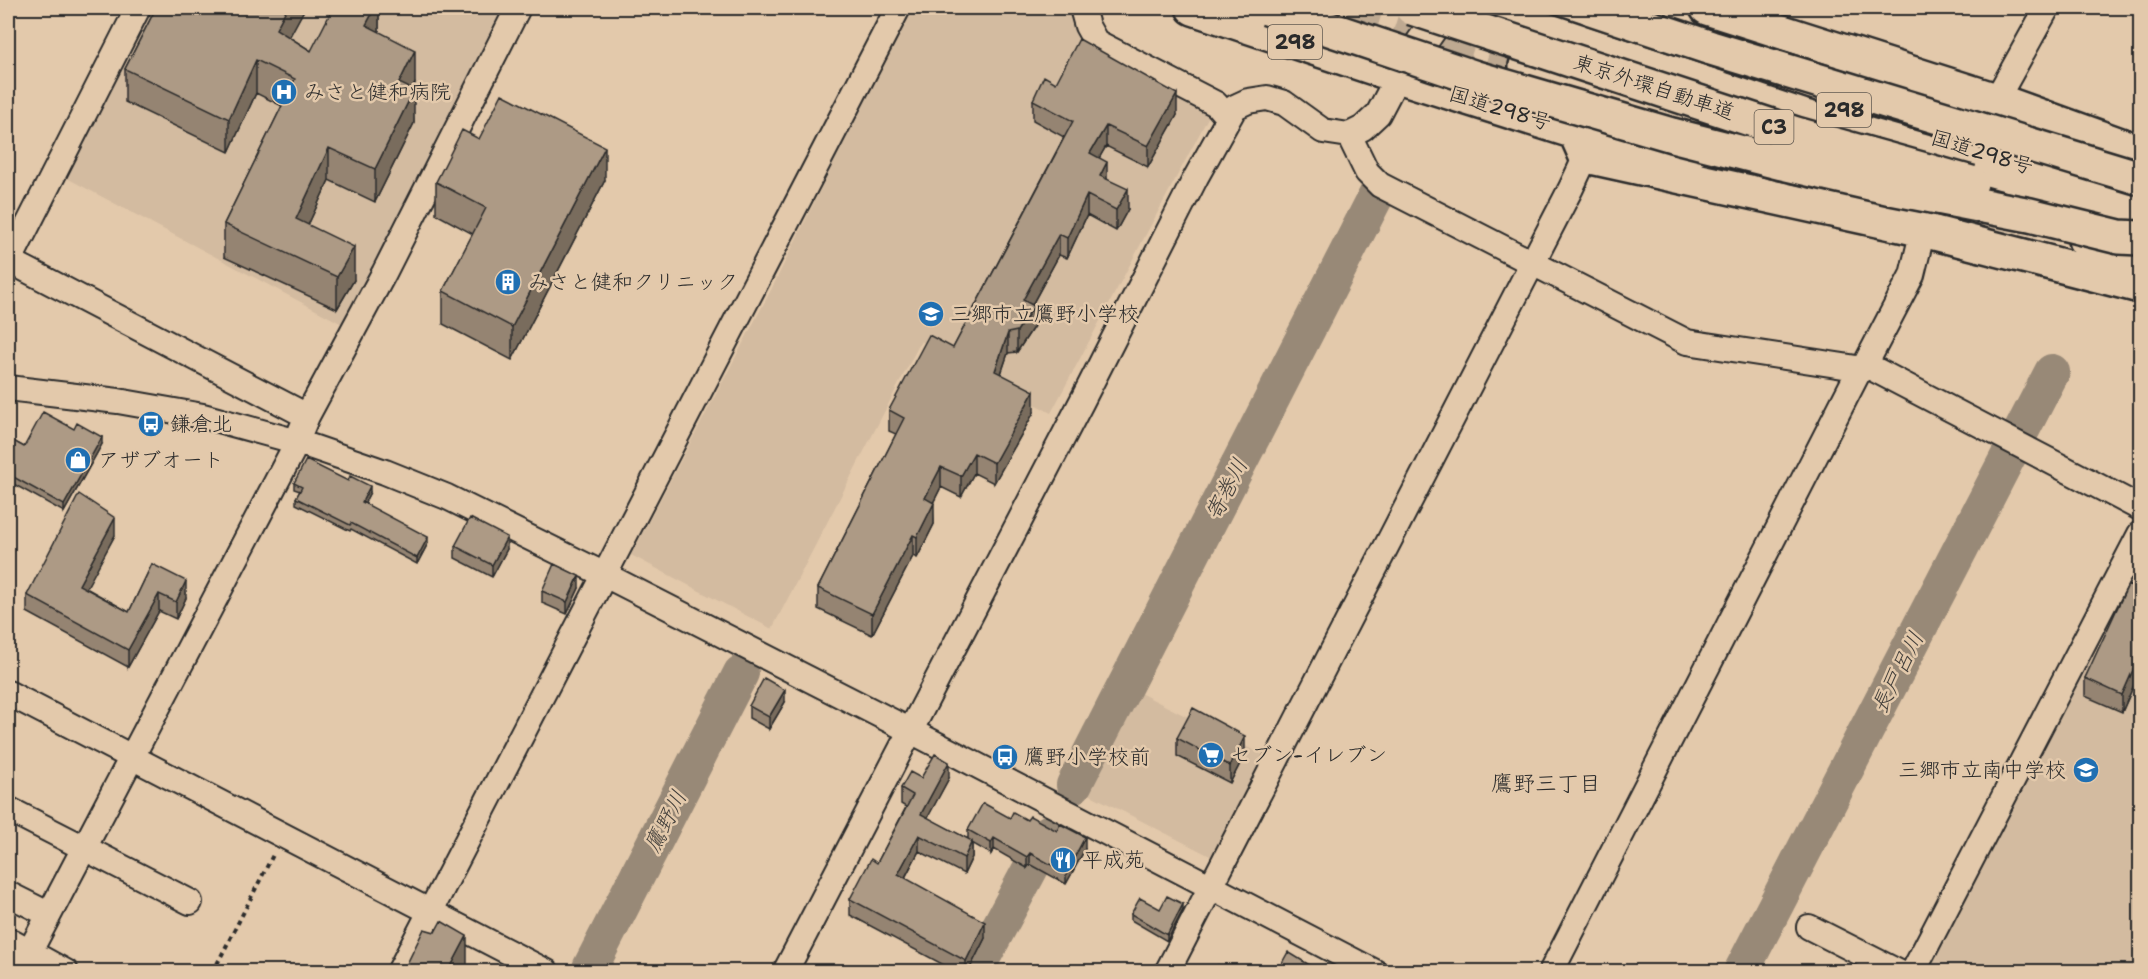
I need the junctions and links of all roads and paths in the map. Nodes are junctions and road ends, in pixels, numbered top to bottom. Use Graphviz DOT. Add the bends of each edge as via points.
graph roads {
  1 [pos="138,8"];
  2 [pos="518,8"];
  3 [pos="898,8"];
  4 [pos="1082,8"];
  5 [pos="1267,8"];
  6 [pos="1412,8"];
  7 [pos="1429,8"];
  8 [pos="1446,8"];
  9 [pos="1481,8"];
  10 [pos="1592,8"];
  11 [pos="1635,8"];
  12 [pos="1707,8"];
  13 [pos="2047,8"];
  14 [pos="2131,8"];
  15 [pos="1190,9"];
  16 [pos="2140,12"];
  17 [pos="1550,14"];
  18 [pos="1526,66"];
  19 [pos="1398,76"];
  20 [pos="1996,100"];
  21 [pos="1831,106"];
  22 [pos="1228,117"];
  23 [pos="1349,135"];
  24 [pos="1580,144"];
  25 [pos="2140,152"];
  26 [pos="1819,155"];
  27 [pos="2140,178"];
  28 [pos="2140,200"];
  29 [pos="2140,212"];
  30 [pos="1923,230"];
  31 [pos="2140,231"];
  32 [pos="2140,238"];
  33 [pos="2140,258"];
  34 [pos="8,262"];
  35 [pos="1532,262"];
  36 [pos="2140,286"];
  37 [pos="1863,367"];
  38 [pos="8,388"];
  39 [pos="307,416"];
  40 [pos="297,442"];
  41 [pos="2140,508"];
  42 [pos="2140,534"];
  43 [pos="605,575"];
  44 [pos="8,693"];
  45 [pos="911,731"];
  46 [pos="130,758"];
  47 [pos="8,809"];
  48 [pos="282,836"];
  49 [pos="84,847"];
  50 [pos="1210,887"];
  51 [pos="8,894"];
  52 [pos="190,902"];
  53 [pos="430,912"];
  54 [pos="48,914"];
  55 [pos="1809,927"];
  56 [pos="8,940"];
  57 [pos="24,962"];
  58 [pos="66,972"];
  59 [pos="213,972"];
  60 [pos="399,972"];
  61 [pos="548,972"];
  62 [pos="785,972"];
  63 [pos="1167,972"];
  64 [pos="1375,972"];
  65 [pos="1551,972"];
  66 [pos="1898,972"];
  67 [pos="1913,972"];
  1 -- 34 [label="street"];
  2 -- 39 [label="street"];
  3 -- 43 [label="street"];
  4 -- 22 [label="street" via="1096,42 1216,104"];
  5 -- 32 [label="highway, bridge" via="1473,77 1672,135 1880,185 2119,237"];
  6 -- 31 [label="highway, 東京外環自動車道 / C3, bridge" via="1796,134"];
  7 -- 19 [label="main road"];
  8 -- 19 [label="main road"];
  9 -- 29 [label="highway, 東京外環自動車道 / C3" via="1802,116"];
  10 -- 27 [label="highway, bridge"];
  11 -- 21 [label="highway, 298" via="1717,31"];
  12 -- 20 [label="highway"];
  13 -- 20 [label="street"];
  14 -- 16 [label="path"];
  15 -- 19 [label="highway, 国道298号 / 298"];
  17 -- 21 [label="highway, 国道298号 / 298"];
  18 -- 26 [label="highway, 国道298号 / 298"];
  19 -- 23 [label="street" via="1378,114"];
  19 -- 24 [label="highway, 国道298号 / 298"];
  20 -- 25 [label="highway"];
  21 -- 28 [label="highway, 国道298号 / 298"];
  22 -- 23 [label="street" via="1235,106 1267,99 1284,103 1323,131"];
  22 -- 45 [label="street"];
  23 -- 35 [label="street" via="1367,172 1380,185"];
  24 -- 26 [label="highway, 国道298号 / 298" via="1687,152"];
  24 -- 30 [label="highway"];
  24 -- 35 [label="street" via="1571,188"];
  26 -- 33 [label="highway, 国道298号 / 298"];
  30 -- 36 [label="highway"];
  30 -- 37 [label="street" via="1912,275"];
  34 -- 39 [label="street"];
  35 -- 37 [label="street" via="1687,342"];
  35 -- 50 [label="street"];
  37 -- 41 [label="street"];
  37 -- 65 [label="street"];
  38 -- 40 [label="street" via="203,416"];
  39 -- 40 [label="street"];
  40 -- 43 [label="street" via="447,498"];
  40 -- 46 [label="street"];
  42 -- 67 [label="street"];
  43 -- 45 [label="street"];
  43 -- 53 [label="street"];
  44 -- 46 [label="street"];
  45 -- 50 [label="street"];
  45 -- 62 [label="street"];
  46 -- 48 [label="street"];
  46 -- 49 [label="street"];
  47 -- 49 [label="street"];
  48 -- 53 [label="street"];
  48 -- 59 [label="path"];
  49 -- 52 [label="street"];
  49 -- 54 [label="street"];
  50 -- 63 [label="street"];
  50 -- 64 [label="street"];
  51 -- 54 [label="street"];
  53 -- 60 [label="street"];
  53 -- 61 [label="street"];
  54 -- 57 [label="street"];
  55 -- 66 [label="street"];
  56 -- 57 [label="street"];
  57 -- 58 [label="street"];
}
